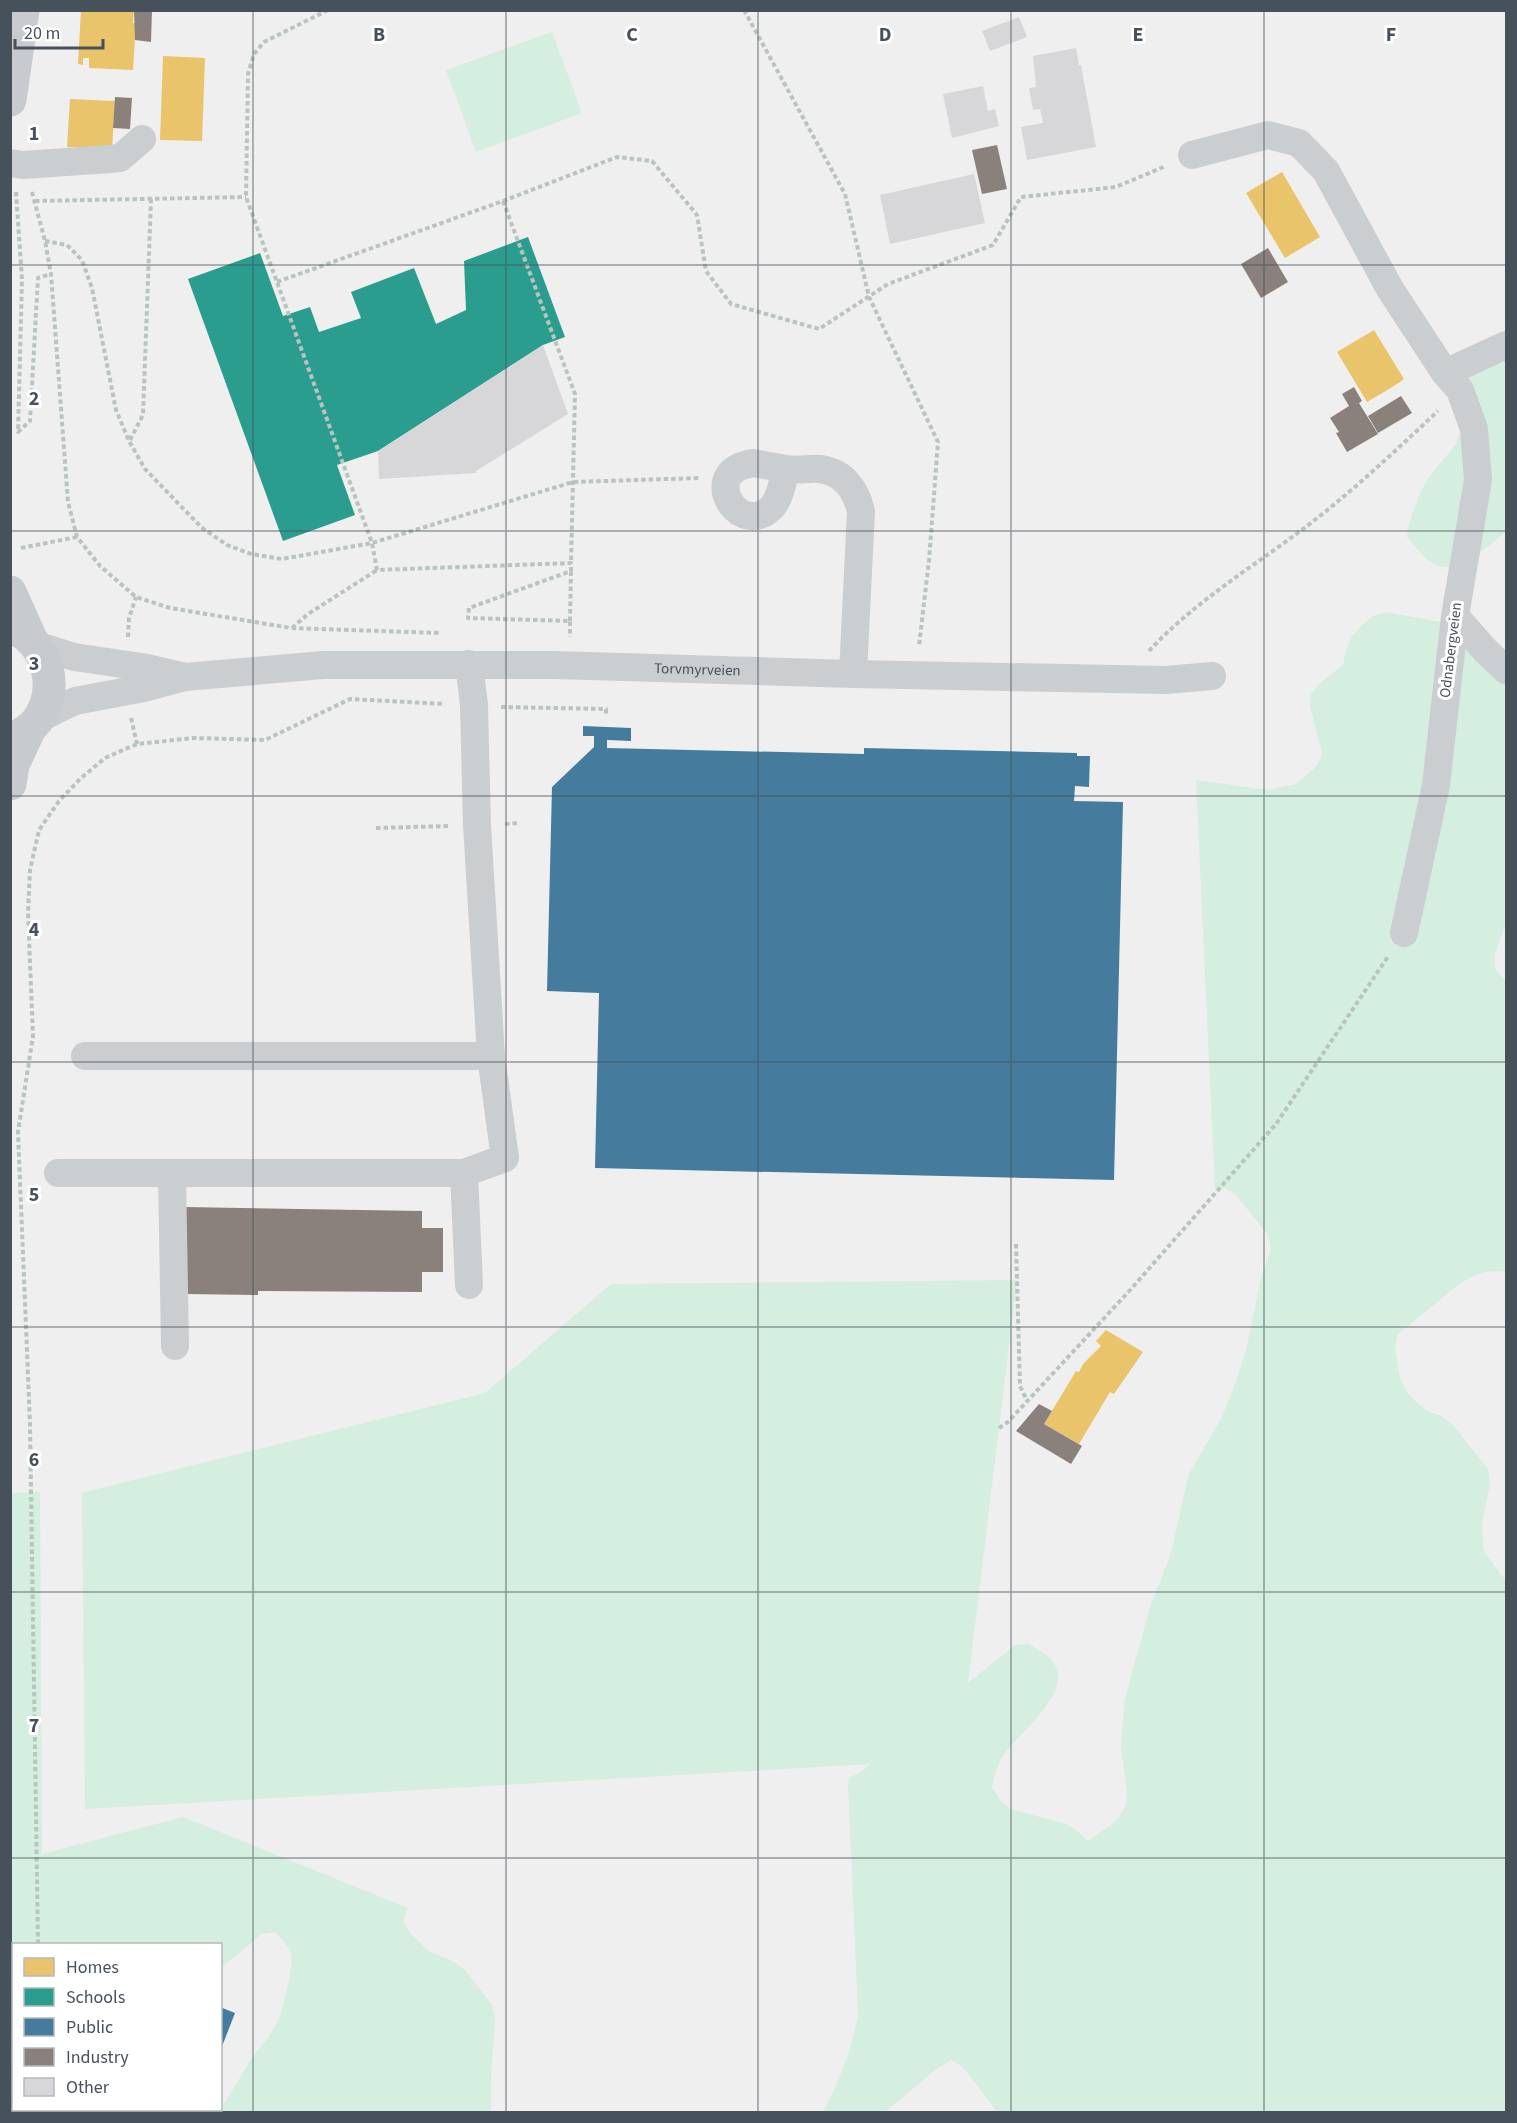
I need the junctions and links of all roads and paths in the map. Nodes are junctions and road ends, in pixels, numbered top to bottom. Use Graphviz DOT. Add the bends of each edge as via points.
graph roads {
  1 [pos="23,10"];
  2 [pos="328,10"];
  3 [pos="744,10"];
  4 [pos="10,100"];
  5 [pos="142,139"];
  6 [pos="1192,155"];
  7 [pos="16,164"];
  8 [pos="246,197"];
  9 [pos="151,199"];
  10 [pos="35,201"];
  11 [pos="503,201"];
  12 [pos="45,241"];
  13 [pos="51,274"];
  14 [pos="277,282"];
  15 [pos="869,297"];
  16 [pos="1506,345"];
  17 [pos="1453,382"];
  18 [pos="129,441"];
  19 [pos="786,469"];
  20 [pos="728,478"];
  21 [pos="573,482"];
  22 [pos="77,537"];
  23 [pos="372,543"];
  24 [pos="21,548"];
  25 [pos="571,563"];
  26 [pos="377,570"];
  27 [pos="571,571"];
  28 [pos="10,592"];
  29 [pos="136,597"];
  30 [pos="1455,616"];
  31 [pos="570,621"];
  32 [pos="291,628"];
  33 [pos="447,633"];
  34 [pos="26,637"];
  35 [pos="570,638"];
  36 [pos="128,644"];
  37 [pos="918,649"];
  38 [pos="469,664"];
  39 [pos="1506,670"];
  40 [pos="853,674"];
  41 [pos="1212,676"];
  42 [pos="185,677"];
  43 [pos="1142,679"];
  44 [pos="474,705"];
  45 [pos="130,714"];
  46 [pos="606,714"];
  47 [pos="26,729"];
  48 [pos="137,744"];
  49 [pos="10,784"];
  50 [pos="1404,933"];
  51 [pos="85,1056"];
  52 [pos="492,1056"];
  53 [pos="58,1173"];
  54 [pos="464,1173"];
  55 [pos="172,1174"];
  56 [pos="1016,1244"];
  57 [pos="469,1285"];
  58 [pos="175,1346"];
  59 [pos="1027,1401"];
  60 [pos="999,1428"];
  61 [pos="38,1943"];
  62 [pos="10,2040"];
  63 [pos="12,2112"];
  1 -- 4 [label="main road"];
  2 -- 8 [label="path" via="264,42 254,54 248,74"];
  3 -- 15 [label="path" via="845,194"];
  5 -- 7 [label="street" via="120,158"];
  6 -- 15 [label="path" via="1116,187 1021,197 993,245 888,284"];
  6 -- 17 [label="street, Odnabergveien" via="1268,135 1299,143 1326,171 1390,289"];
  7 -- 10 [label="path"];
  7 -- 13 [label="path" via="22,280 18,432 30,421 38,278"];
  8 -- 9 [label="path"];
  8 -- 14 [label="path"];
  9 -- 10 [label="path"];
  9 -- 18 [label="path" via="143,415"];
  10 -- 12 [label="path"];
  11 -- 14 [label="path"];
  11 -- 15 [label="path" via="617,158 652,161 698,215 706,272 731,304 819,329"];
  11 -- 21 [label="path" via="575,394"];
  12 -- 13 [label="path"];
  12 -- 18 [label="path" via="67,245 82,260 92,288 116,410"];
  13 -- 22 [label="path" via="68,502"];
  14 -- 23 [label="path"];
  15 -- 37 [label="path" via="938,442"];
  16 -- 17 [label="street"];
  17 -- 30 [label="street, Odnabergveien" via="1474,429 1478,480"];
  17 -- 43 [label="path" via="1360,484 1162,636 1143,663"];
  18 -- 23 [label="path" via="145,470 201,527 227,545 282,559"];
  19 -- 20 [label="street" via="753,463 738,467"];
  19 -- 20 [label="street" via="772,508 759,515 744,515 731,506 726,493"];
  19 -- 40 [label="street" via="819,469 836,474 857,494 861,511"];
  20 -- 21 [label="path"];
  21 -- 23 [label="path"];
  21 -- 25 [label="path"];
  22 -- 24 [label="path"];
  22 -- 29 [label="path" via="100,566"];
  23 -- 26 [label="path"];
  25 -- 26 [label="path"];
  25 -- 27 [label="path"];
  26 -- 32 [label="path"];
  27 -- 31 [label="path"];
  27 -- 31 [label="path" via="469,608 468,618"];
  28 -- 34 [label="main road"];
  29 -- 32 [label="path" via="170,609"];
  29 -- 36 [label="path" via="129,618"];
  30 -- 39 [label="street"];
  30 -- 50 [label="street, Odnabergveien" via="1436,784"];
  31 -- 35 [label="path"];
  32 -- 33 [label="path"];
  34 -- 42 [label="street" via="74,657"];
  34 -- 47 [label="main road" via="46,662 50,681 47,701"];
  38 -- 40 [label="street, Torvmyrveien"];
  38 -- 42 [label="street, Torvmyrveien" via="323,665"];
  38 -- 44 [label="street"];
  40 -- 43 [label="street, Torvmyrveien"];
  41 -- 43 [label="street, Torvmyrveien"];
  42 -- 47 [label="street" via="75,701"];
  44 -- 46 [label="path" via="606,709"];
  44 -- 48 [label="path" via="350,699 265,740 194,738"];
  44 -- 52 [label="street" via="477,825"];
  45 -- 48 [label="path"];
  47 -- 49 [label="main road"];
  48 -- 61 [label="path" via="105,758 60,801 39,830 30,870 33,1036 18,1132 30,1436"];
  50 -- 59 [label="path" via="1276,1124"];
  51 -- 52 [label="street"];
  52 -- 54 [label="street" via="505,1158"];
  53 -- 55 [label="street"];
  54 -- 55 [label="street"];
  54 -- 57 [label="street"];
  55 -- 58 [label="street"];
  56 -- 59 [label="path" via="1020,1386"];
  59 -- 60 [label="path"];
  62 -- 63 [label="main road"];
}
